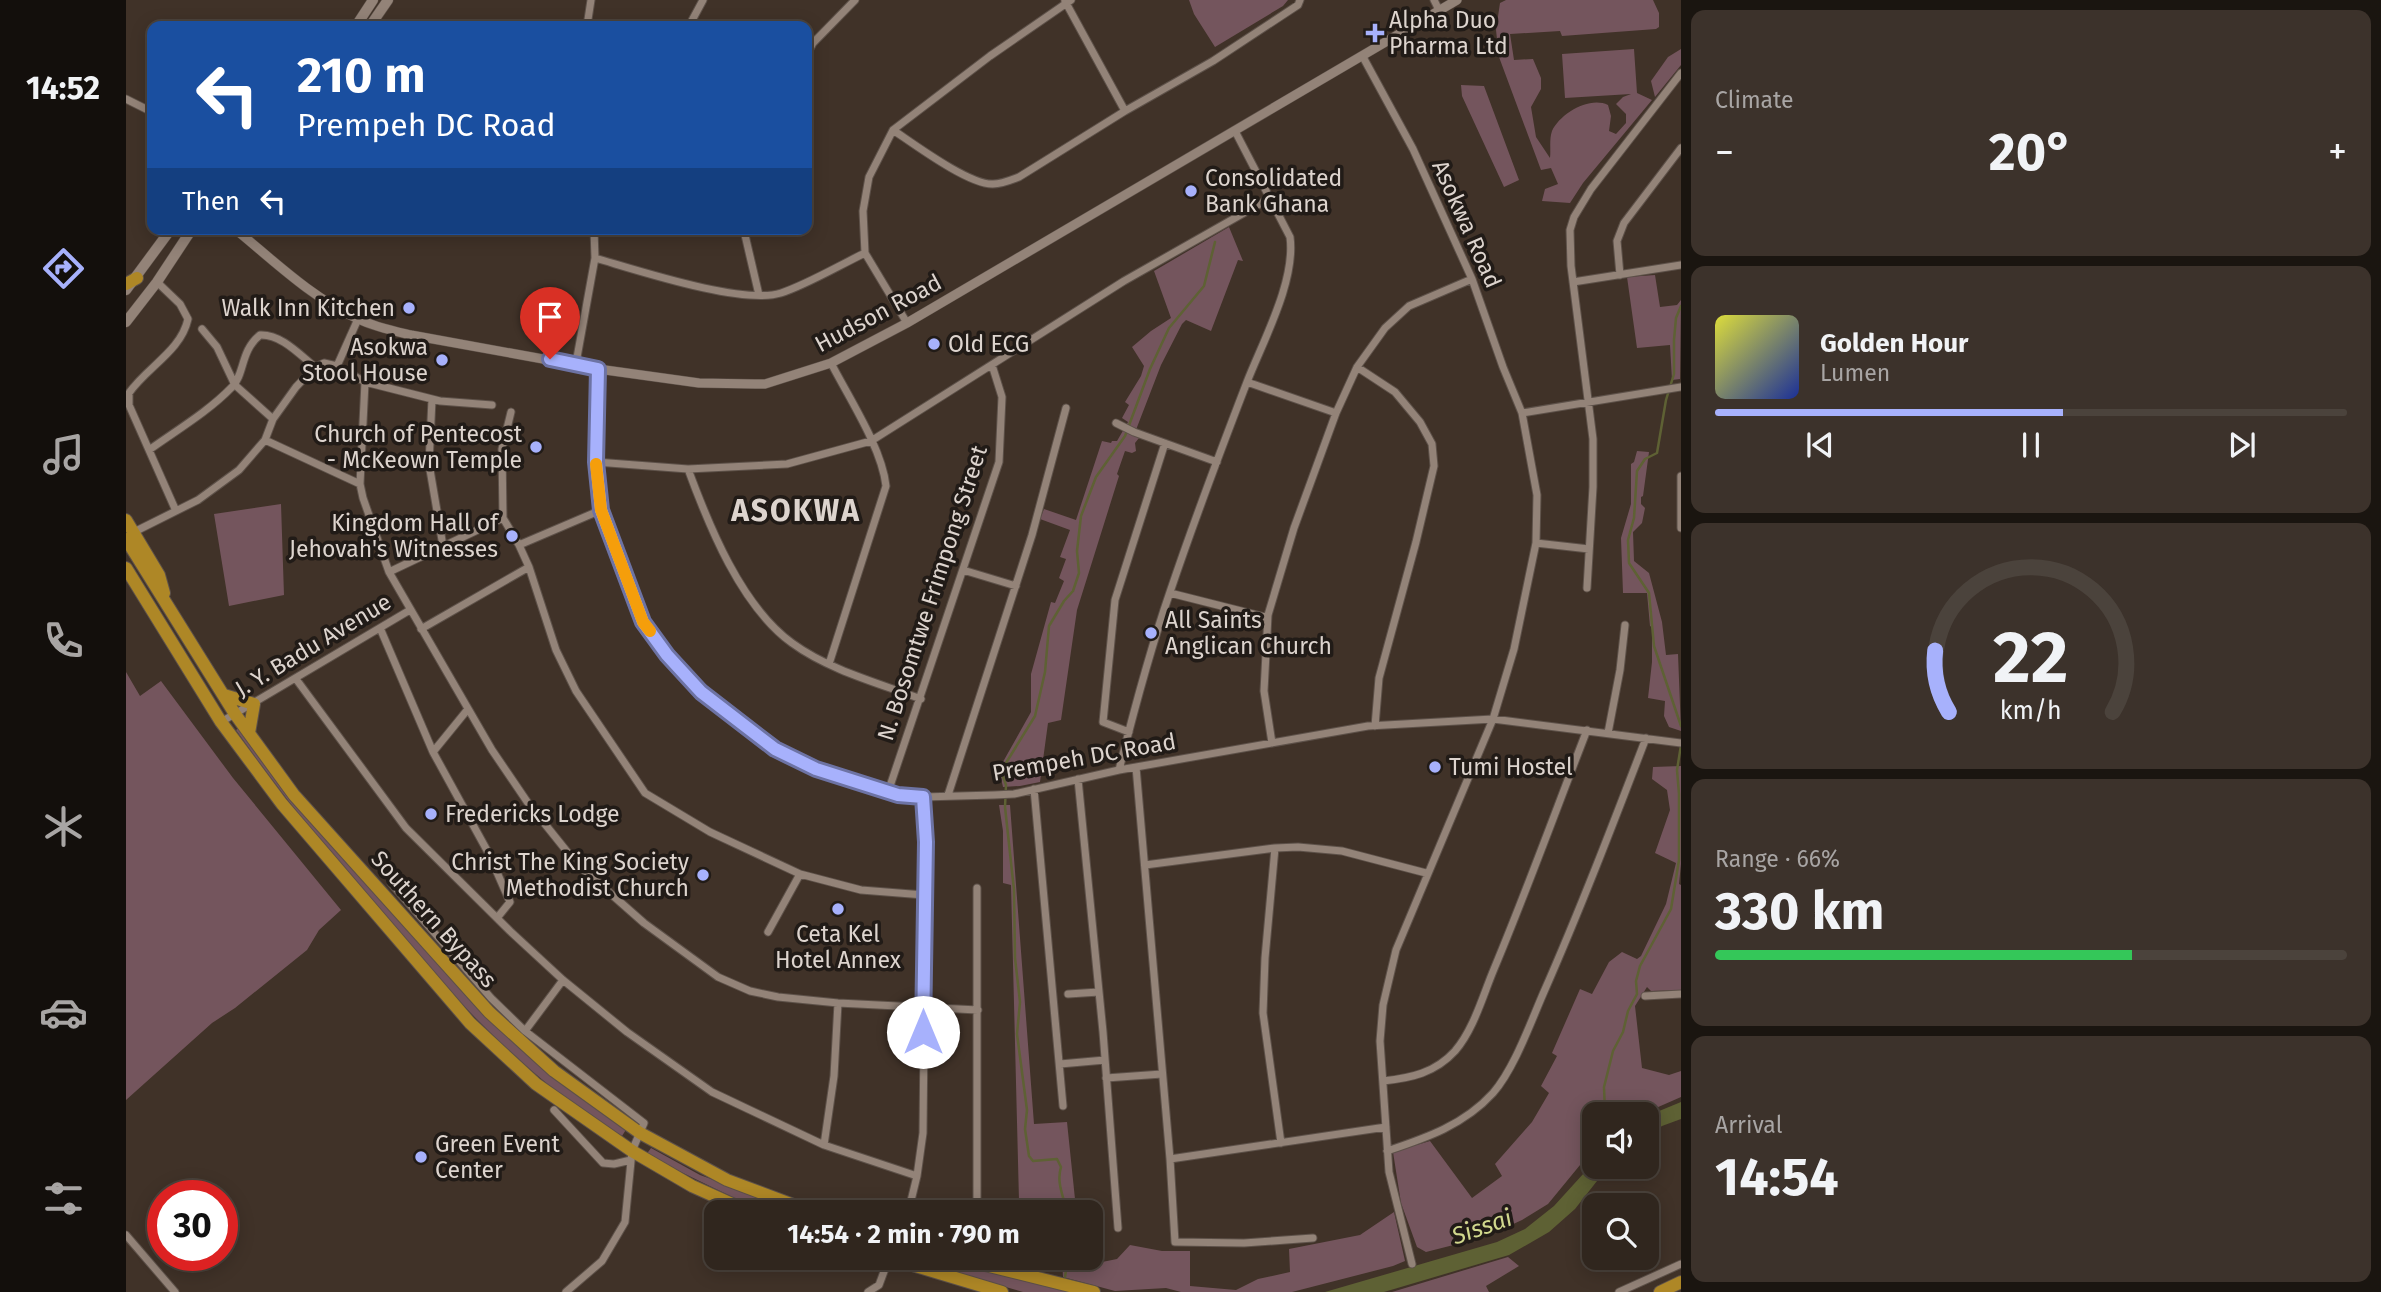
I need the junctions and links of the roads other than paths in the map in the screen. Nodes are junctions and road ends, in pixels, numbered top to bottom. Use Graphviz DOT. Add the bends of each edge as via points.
graph roads {
  1 [pos="373,0"];
  2 [pos="388,0"];
  3 [pos="591,0"];
  4 [pos="703,0"];
  5 [pos="855,0"];
  6 [pos="1300,0"];
  7 [pos="1434,0"];
  8 [pos="1457,0"];
  9 [pos="1068,1"];
  10 [pos="1439,10"];
  11 [pos="359,21"];
  12 [pos="373,21"];
  13 [pos="588,21"];
  14 [pos="692,21"];
  15 [pos="812,45"];
  16 [pos="1363,57"];
  17 [pos="1681,74"];
  18 [pos="126,99"];
  19 [pos="147,110"];
  20 [pos="1125,111"];
  21 [pos="893,130"];
  22 [pos="1235,131"];
  23 [pos="1681,148"];
  24 [pos="1272,197"];
  25 [pos="166,235"];
  26 [pos="188,235"];
  27 [pos="242,235"];
  28 [pos="594,235"];
  29 [pos="745,235"];
  30 [pos="865,253"];
  31 [pos="595,258"];
  32 [pos="1681,265"];
  33 [pos="1620,275"];
  34 [pos="1472,279"];
  35 [pos="132,281"];
  36 [pos="157,282"];
  37 [pos="1573,282"];
  38 [pos="126,290"];
  39 [pos="760,295"];
  40 [pos="358,319"];
  41 [pos="126,322"];
  42 [pos="907,323"];
  43 [pos="202,329"];
  44 [pos="576,363"];
  45 [pos="831,363"];
  46 [pos="992,365"];
  47 [pos="337,366"];
  48 [pos="315,367"];
  49 [pos="1357,367"];
  50 [pos="598,369"];
  51 [pos="365,382"];
  52 [pos="1247,382"];
  53 [pos="235,385"];
  54 [pos="1679,387"];
  55 [pos="432,399"];
  56 [pos="1590,400"];
  57 [pos="492,405"];
  58 [pos="1066,408"];
  59 [pos="511,412"];
  60 [pos="1336,413"];
  61 [pos="1522,413"];
  62 [pos="273,419"];
  63 [pos="1116,423"];
  64 [pos="265,440"];
  65 [pos="871,441"];
  66 [pos="1165,443"];
  67 [pos="149,450"];
  68 [pos="596,462"];
  69 [pos="1217,462"];
  70 [pos="688,469"];
  71 [pos="1681,476"];
  72 [pos="360,484"];
  73 [pos="176,510"];
  74 [pos="601,510"];
  75 [pos="503,518"];
  76 [pos="126,520"];
  77 [pos="1681,528"];
  78 [pos="130,536"];
  79 [pos="1536,543"];
  80 [pos="519,545"];
  81 [pos="443,546"];
  82 [pos="1589,549"];
  83 [pos="529,567"];
  84 [pos="126,568"];
  85 [pos="963,570"];
  86 [pos="389,572"];
  87 [pos="1016,586"];
  88 [pos="1587,588"];
  89 [pos="1170,593"];
  90 [pos="167,603"];
  91 [pos="410,610"];
  92 [pos="1268,615"];
  93 [pos="1625,625"];
  94 [pos="380,628"];
  95 [pos="421,629"];
  96 [pos="829,664"];
  97 [pos="296,679"];
  98 [pos="223,695"];
  99 [pos="921,699"];
  100 [pos="254,704"];
  101 [pos="468,709"];
  102 [pos="235,714"];
  103 [pos="1493,719"];
  104 [pos="221,722"];
  105 [pos="1375,726"];
  106 [pos="1587,730"];
  107 [pos="1129,732"];
  108 [pos="249,733"];
  109 [pos="1608,733"];
  110 [pos="1646,738"];
  111 [pos="1272,743"];
  112 [pos="1681,743"];
  113 [pos="433,752"];
  114 [pos="1136,767"];
  115 [pos="1119,770"];
  116 [pos="1078,779"];
  117 [pos="1034,789"];
  118 [pos="888,792"];
  119 [pos="948,795"];
  120 [pos="923,797"];
  121 [pos="1275,848"];
  122 [pos="1145,865"];
  123 [pos="1426,873"];
  124 [pos="800,874"];
  125 [pos="390,883"];
  126 [pos="977,888"];
  127 [pos="924,895"];
  128 [pos="497,918"];
  129 [pos="768,932"];
  130 [pos="563,980"];
  131 [pos="1099,992"];
  132 [pos="1068,994"];
  133 [pos="1681,994"];
  134 [pos="1645,996"];
  135 [pos="838,1003"];
  136 [pos="923,1006"];
  137 [pos="978,1010"];
  138 [pos="525,1031"];
  139 [pos="1105,1060"];
  140 [pos="1060,1064"];
  141 [pos="1162,1074"];
  142 [pos="1106,1078"];
  143 [pos="1383,1081"];
  144 [pos="1063,1106"];
  145 [pos="554,1110"];
  146 [pos="1387,1127"];
  147 [pos="640,1133"];
  148 [pos="1280,1143"];
  149 [pos="824,1145"];
  150 [pos="1387,1152"];
  151 [pos="631,1156"];
  152 [pos="1170,1159"];
  153 [pos="917,1176"];
  154 [pos="723,1200"];
  155 [pos="780,1200"];
  156 [pos="911,1200"];
  157 [pos="977,1200"];
  158 [pos="1118,1228"];
  159 [pos="126,1235"];
  160 [pos="1313,1238"];
  161 [pos="1412,1264"];
  162 [pos="1681,1264"];
  163 [pos="885,1270"];
  164 [pos="929,1270"];
  165 [pos="1010,1270"];
  166 [pos="1681,1282"];
  167 [pos="176,1292"];
  168 [pos="566,1292"];
  169 [pos="868,1292"];
  170 [pos="1002,1292"];
  171 [pos="1094,1292"];
  172 [pos="1619,1292"];
  173 [pos="1660,1292"];
  1 -- 11 [label="main road"];
  2 -- 12 [label="main road"];
  3 -- 13 [label="street"];
  4 -- 14 [label="street"];
  5 -- 15 [label="street"];
  6 -- 20 [label="street" via="1213,61"];
  7 -- 10 [label="street"];
  8 -- 10 [label="street, Hudson Road"];
  9 -- 20 [label="street"];
  9 -- 21 [label="street"];
  10 -- 16 [label="street, Hudson Road"];
  16 -- 22 [label="street, Hudson Road"];
  16 -- 34 [label="street, Asokwa Road" via="1413,149"];
  17 -- 37 [label="street" via="1612,159 1574,218 1569,241"];
  18 -- 19 [label="street"];
  20 -- 21 [label="street" via="1020,177 992,185 967,176"];
  21 -- 30 [label="street" via="869,177 863,211"];
  22 -- 24 [label="street"];
  22 -- 42 [label="street, Hudson Road"];
  23 -- 33 [label="street" via="1624,223 1617,241"];
  24 -- 46 [label="street" via="1124,281"];
  24 -- 52 [label="street" via="1292,253 1287,281"];
  25 -- 35 [label="main road"];
  26 -- 36 [label="main road"];
  27 -- 40 [label="street, Hudson Road" via="303,285"];
  28 -- 31 [label="street"];
  29 -- 39 [label="street"];
  30 -- 39 [label="street" via="781,293"];
  30 -- 42 [label="street"];
  31 -- 39 [label="street" via="682,282"];
  31 -- 44 [label="street"];
  32 -- 33 [label="street"];
  33 -- 37 [label="street"];
  34 -- 49 [label="street" via="1409,306 1385,327"];
  34 -- 61 [label="street, Asokwa Road"];
  35 -- 38 [label="main road"];
  36 -- 41 [label="main road"];
  36 -- 67 [label="street" via="188,318 185,331 129,393 134,420"];
  37 -- 56 [label="street"];
  40 -- 44 [label="street, Hudson Road" via="411,335"];
  40 -- 47 [label="street"];
  42 -- 45 [label="street, Hudson Road"];
  43 -- 53 [label="street" via="217,347"];
  44 -- 50 [label="street, Hudson Road"];
  45 -- 50 [label="street, Hudson Road" via="765,384 699,383"];
  45 -- 65 [label="street"];
  46 -- 65 [label="street"];
  46 -- 85 [label="street, N. Bosomtwe Frimpong Street" via="1002,397 999,462"];
  47 -- 48 [label="street" via="324,363"];
  47 -- 51 [label="street"];
  48 -- 53 [label="street" via="270,334 260,335 246,351"];
  48 -- 62 [label="street"];
  49 -- 60 [label="street"];
  49 -- 105 [label="street" via="1395,391 1420,422 1432,444 1434,466 1379,678"];
  50 -- 68 [label="street, Prempeh DC Road"];
  51 -- 55 [label="street"];
  51 -- 72 [label="street"];
  52 -- 60 [label="street"];
  52 -- 69 [label="street"];
  53 -- 62 [label="street"];
  53 -- 67 [label="street"];
  54 -- 56 [label="street"];
  55 -- 57 [label="street"];
  55 -- 81 [label="street" via="429,464"];
  56 -- 61 [label="street"];
  56 -- 82 [label="street"];
  58 -- 87 [label="street"];
  59 -- 75 [label="street" via="502,449"];
  60 -- 92 [label="street"];
  61 -- 79 [label="street, Asokwa Road" via="1537,495"];
  62 -- 64 [label="street"];
  63 -- 66 [label="street"];
  64 -- 72 [label="street"];
  64 -- 73 [label="street" via="220,486"];
  65 -- 70 [label="street" via="787,464"];
  65 -- 96 [label="street" via="886,486"];
  66 -- 69 [label="street"];
  66 -- 107 [label="street" via="1115,600 1102,722"];
  67 -- 73 [label="street"];
  68 -- 70 [label="street"];
  68 -- 74 [label="street, Prempeh DC Road"];
  69 -- 89 [label="street"];
  70 -- 96 [label="street" via="737,578 791,643"];
  71 -- 77 [label="street"];
  72 -- 86 [label="street"];
  73 -- 78 [label="street"];
  74 -- 80 [label="street"];
  74 -- 118 [label="street, Prempeh DC Road" via="643,622 701,692 775,749 816,769"];
  75 -- 80 [label="street"];
  75 -- 81 [label="street"];
  76 -- 78 [label="highway"];
  78 -- 90 [label="highway, Southern Bypass"];
  78 -- 90 [label="highway" via="159,575"];
  79 -- 82 [label="street"];
  79 -- 103 [label="street, Asokwa Road" via="1514,649"];
  80 -- 83 [label="street"];
  81 -- 86 [label="street"];
  82 -- 88 [label="street"];
  83 -- 95 [label="street"];
  83 -- 124 [label="street" via="556,650 576,691 645,793 710,832"];
  84 -- 104 [label="highway, Southern Bypass"];
  85 -- 87 [label="street"];
  85 -- 99 [label="street, N. Bosomtwe Frimpong Street"];
  86 -- 91 [label="street"];
  87 -- 119 [label="street"];
  89 -- 92 [label="street"];
  89 -- 107 [label="street"];
  90 -- 98 [label="highway, Southern Bypass"];
  91 -- 94 [label="street, J. Y. Badu Avenue"];
  91 -- 95 [label="street"];
  92 -- 111 [label="street" via="1264,691"];
  93 -- 109 [label="street"];
  94 -- 97 [label="street, J. Y. Badu Avenue"];
  94 -- 113 [label="street"];
  95 -- 101 [label="street"];
  96 -- 99 [label="street"];
  97 -- 100 [label="street, J. Y. Badu Avenue"];
  97 -- 128 [label="street" via="406,828"];
  98 -- 100 [label="highway"];
  98 -- 102 [label="highway, Southern Bypass"];
  99 -- 118 [label="street, N. Bosomtwe Frimpong Street"];
  100 -- 102 [label="street, J. Y. Badu Avenue"];
  100 -- 108 [label="highway"];
  101 -- 113 [label="street"];
  101 -- 135 [label="street" via="528,803 577,864 644,922 737,987"];
  102 -- 104 [label="street, J. Y. Badu Avenue"];
  102 -- 108 [label="highway, Southern Bypass"];
  103 -- 105 [label="street, Prempeh DC Road"];
  103 -- 106 [label="street, Prempeh DC Road"];
  103 -- 123 [label="street, Asokwa Road"];
  104 -- 151 [label="highway, Southern Bypass" via="282,804 470,1023 536,1084"];
  105 -- 111 [label="street, Prempeh DC Road"];
  106 -- 109 [label="street, Prempeh DC Road"];
  106 -- 143 [label="street" via="1463,1039 1429,1071"];
  107 -- 115 [label="street"];
  108 -- 147 [label="highway, Southern Bypass" via="294,795 489,1012 554,1071"];
  109 -- 110 [label="street, Prempeh DC Road"];
  110 -- 112 [label="street, Prempeh DC Road"];
  110 -- 150 [label="street" via="1558,959 1499,1085 1458,1122"];
  111 -- 114 [label="street, Prempeh DC Road"];
  113 -- 128 [label="street" via="510,902"];
  114 -- 115 [label="street, Prempeh DC Road"];
  114 -- 122 [label="street"];
  115 -- 116 [label="street, Prempeh DC Road"];
  116 -- 117 [label="street, Prempeh DC Road"];
  116 -- 131 [label="street"];
  117 -- 119 [label="street, Prempeh DC Road"];
  117 -- 140 [label="street"];
  118 -- 120 [label="street, Prempeh DC Road"];
  119 -- 120 [label="street, Prempeh DC Road"];
  120 -- 127 [label="street"];
  121 -- 122 [label="street"];
  121 -- 123 [label="street" via="1342,851"];
  121 -- 148 [label="street" via="1264,1013"];
  122 -- 141 [label="street"];
  123 -- 143 [label="street, Asokwa Road" via="1388,978 1380,1041"];
  124 -- 127 [label="street" via="861,890"];
  124 -- 129 [label="street"];
  125 -- 138 [label="street"];
  126 -- 137 [label="street"];
  127 -- 136 [label="street"];
  128 -- 130 [label="street"];
  130 -- 138 [label="street"];
  130 -- 149 [label="street" via="712,1092"];
  131 -- 132 [label="street"];
  131 -- 139 [label="street"];
  133 -- 134 [label="street"];
  135 -- 136 [label="street"];
  135 -- 149 [label="street"];
  136 -- 137 [label="street"];
  136 -- 153 [label="street" via="923,1133"];
  137 -- 157 [label="street"];
  138 -- 147 [label="street" via="642,1120"];
  139 -- 140 [label="street"];
  139 -- 142 [label="street"];
  140 -- 144 [label="street"];
  141 -- 142 [label="street"];
  141 -- 152 [label="street"];
  142 -- 158 [label="street"];
  143 -- 146 [label="street, Asokwa Road"];
  145 -- 151 [label="street" via="603,1163 614,1164"];
  146 -- 148 [label="street"];
  146 -- 150 [label="street, Asokwa Road"];
  147 -- 151 [label="street"];
  147 -- 155 [label="highway, Southern Bypass" via="727,1180"];
  148 -- 152 [label="street"];
  149 -- 153 [label="street"];
  150 -- 161 [label="street, Asokwa Road"];
  151 -- 154 [label="highway, Southern Bypass"];
  151 -- 168 [label="street" via="625,1222 602,1261"];
  152 -- 160 [label="street" via="1175,1242"];
  153 -- 156 [label="street"];
  159 -- 167 [label="street"];
  162 -- 172 [label="street"];
  163 -- 169 [label="street" via="879,1285"];
  164 -- 170 [label="highway"];
  165 -- 171 [label="highway"];
  166 -- 173 [label="highway"];
}
